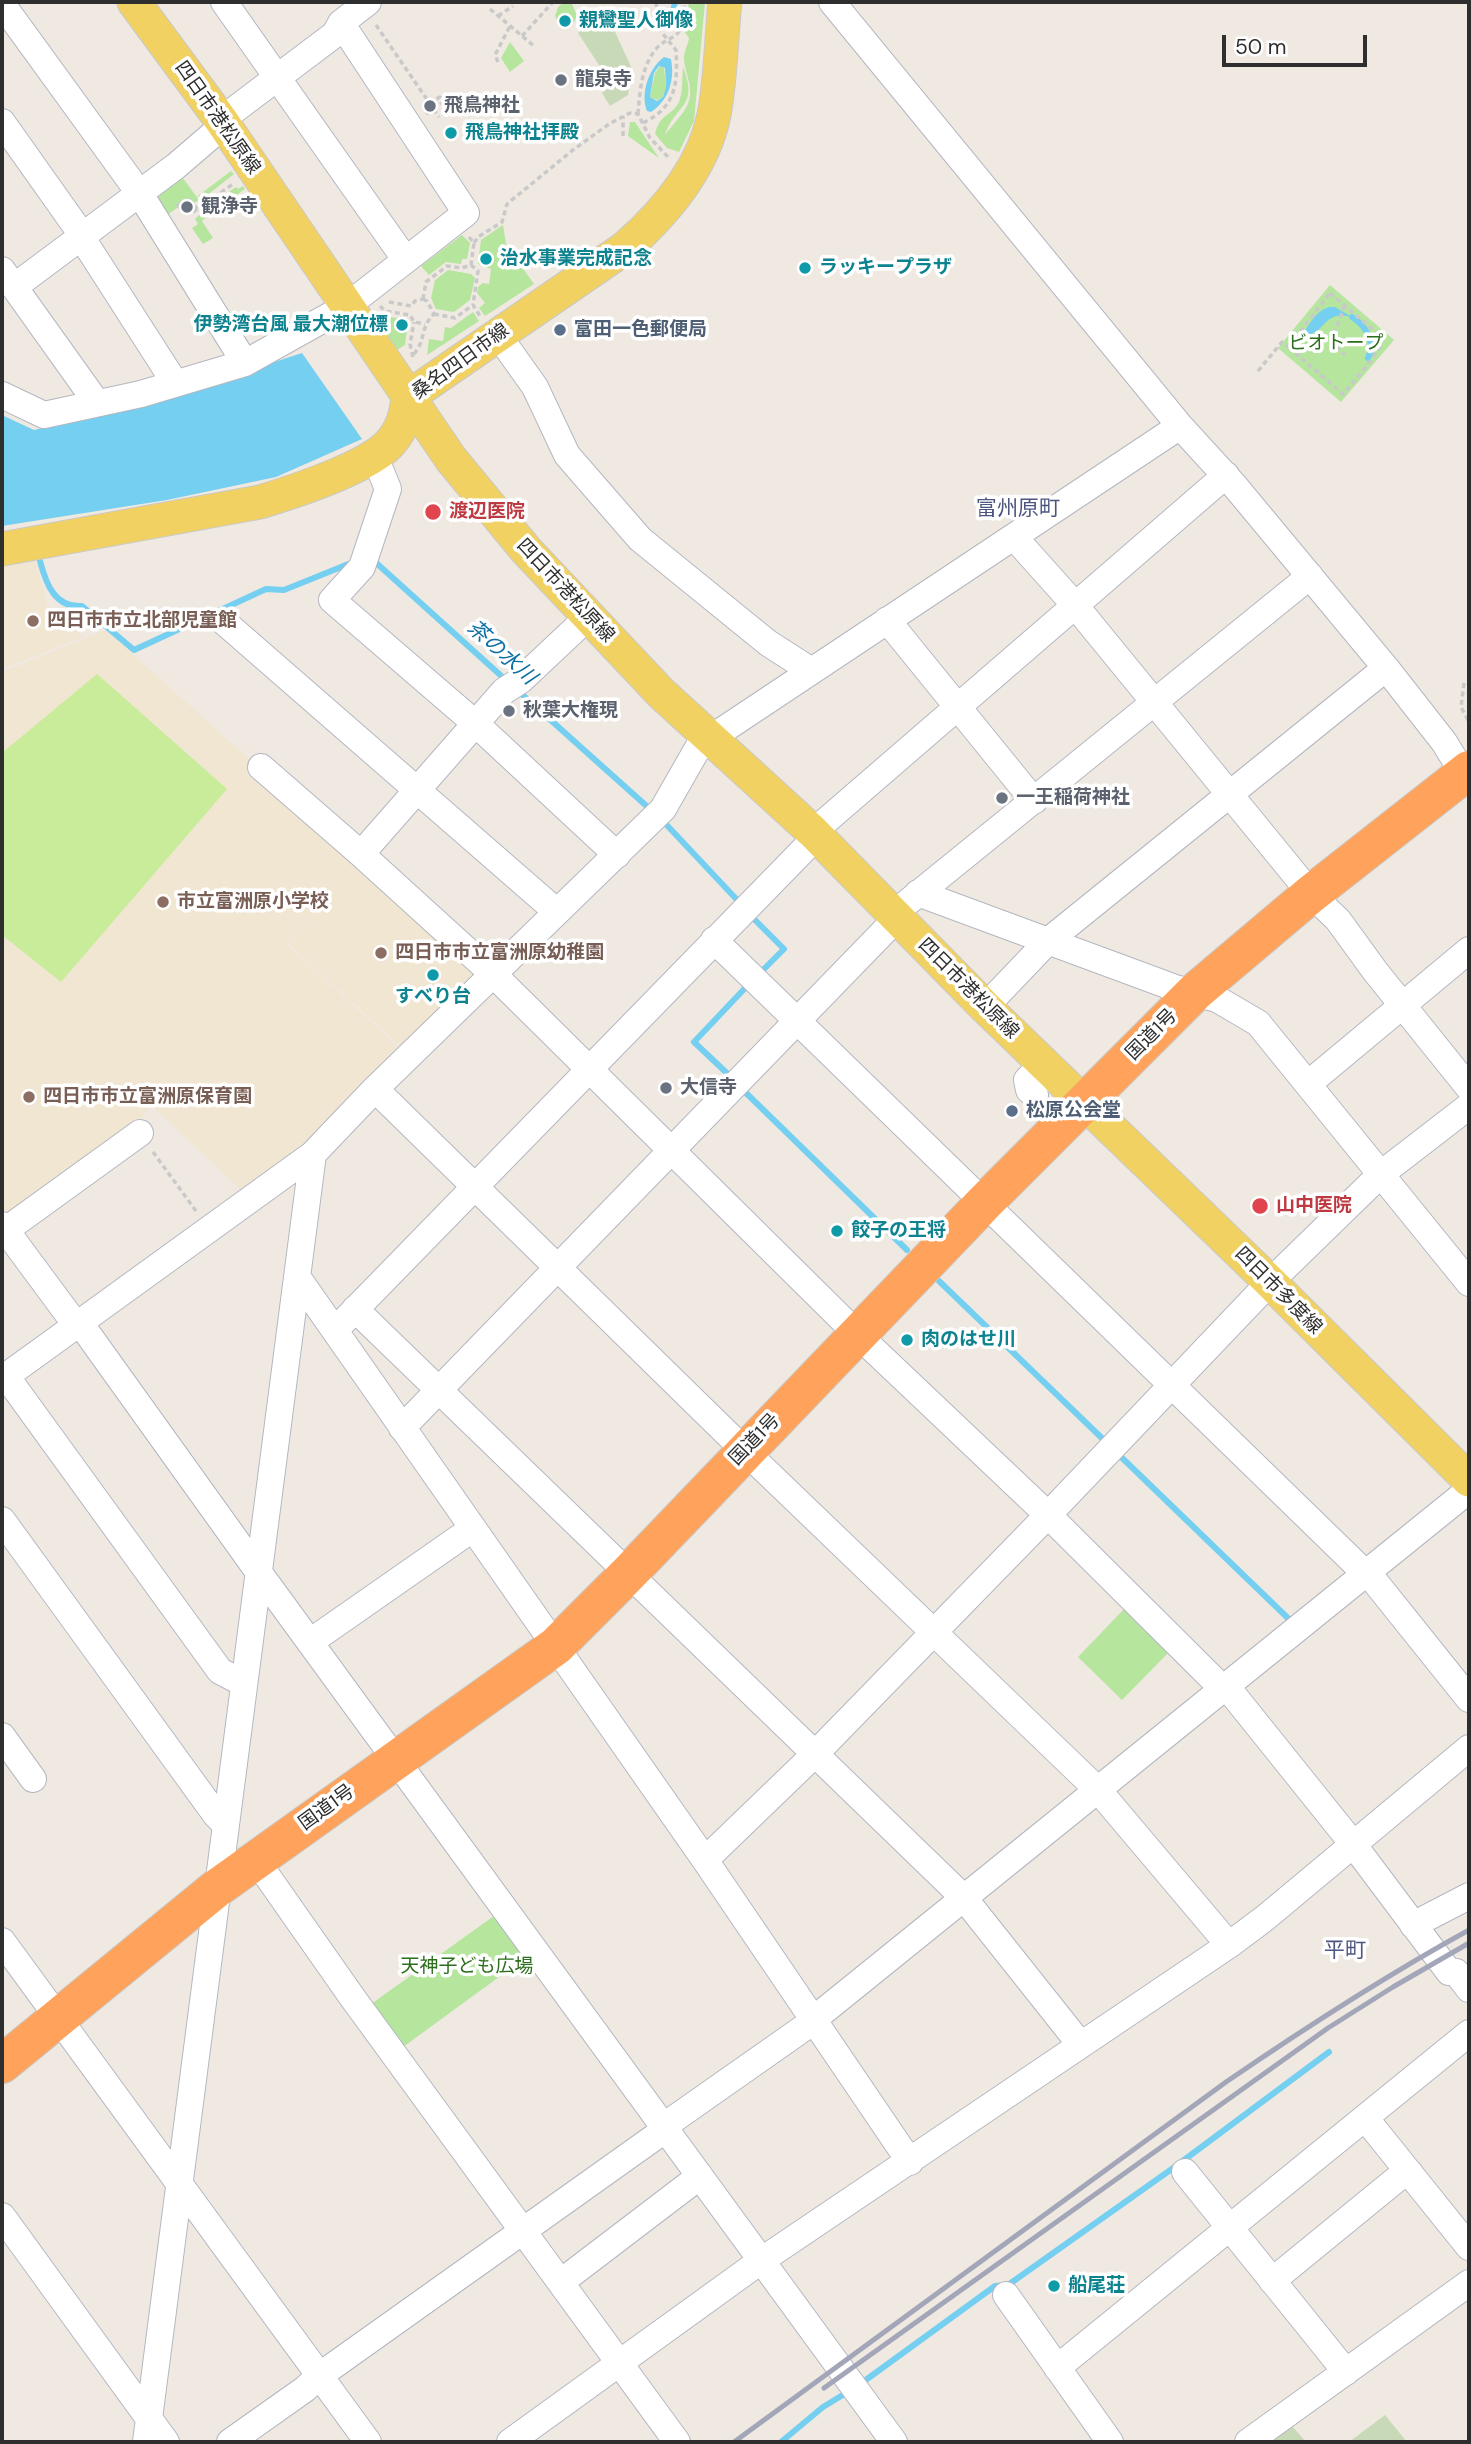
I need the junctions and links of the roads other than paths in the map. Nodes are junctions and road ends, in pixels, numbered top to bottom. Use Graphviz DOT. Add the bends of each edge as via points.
graph roads {
  1 [pos="134,2"];
  2 [pos="224,2"];
  3 [pos="725,2"];
  4 [pos="832,2"];
  5 [pos="2,4"];
  6 [pos="358,11"];
  7 [pos="279,77"];
  8 [pos="221,120"];
  9 [pos="2,122"];
  10 [pos="140,194"];
  11 [pos="82,236"];
  12 [pos="405,258"];
  13 [pos="8,287"];
  14 [pos="363,307"];
  15 [pos="490,327"];
  16 [pos="245,363"];
  17 [pos="175,383"];
  18 [pos="407,383"];
  19 [pos="2,395"];
  20 [pos="97,403"];
  21 [pos="1180,426"];
  22 [pos="375,457"];
  23 [pos="1226,475"];
  24 [pos="1014,537"];
  25 [pos="2,549"];
  26 [pos="1310,576"];
  27 [pos="1074,604"];
  28 [pos="588,617"];
  29 [pos="887,620"];
  30 [pos="223,621"];
  31 [pos="1386,668"];
  32 [pos="810,670"];
  33 [pos="1153,703"];
  34 [pos="958,706"];
  35 [pos="476,724"];
  36 [pos="710,737"];
  37 [pos="261,767"];
  38 [pos="1467,776"];
  39 [pos="418,789"];
  40 [pos="1229,794"];
  41 [pos="1034,801"];
  42 [pos="815,834"];
  43 [pos="361,854"];
  44 [pos="617,855"];
  45 [pos="918,893"];
  46 [pos="1311,894"];
  47 [pos="557,912"];
  48 [pos="895,916"];
  49 [pos="713,940"];
  50 [pos="1048,941"];
  51 [pos="1469,950"];
  52 [pos="493,974"];
  53 [pos="1195,992"];
  54 [pos="1402,1005"];
  55 [pos="985,1007"];
  56 [pos="798,1023"];
  57 [pos="1044,1063"];
  58 [pos="589,1070"];
  59 [pos="1308,1084"];
  60 [pos="1469,1088"];
  61 [pos="375,1089"];
  62 [pos="1034,1095"];
  63 [pos="1086,1103"];
  64 [pos="1469,1106"];
  65 [pos="140,1133"];
  66 [pos="672,1152"];
  67 [pos="313,1154"];
  68 [pos="1381,1174"];
  69 [pos="475,1187"];
  70 [pos="984,1203"];
  71 [pos="5,1235"];
  72 [pos="557,1267"];
  73 [pos="298,1278"];
  74 [pos="1270,1282"];
  75 [pos="1469,1283"];
  76 [pos="355,1309"];
  77 [pos="78,1324"];
  78 [pos="334,1331"];
  79 [pos="857,1334"];
  80 [pos="4,1378"];
  81 [pos="1173,1385"];
  82 [pos="438,1390"];
  83 [pos="402,1428"];
  84 [pos="745,1451"];
  85 [pos="1469,1480"];
  86 [pos="1469,1490"];
  87 [pos="1048,1515"];
  88 [pos="2,1520"];
  89 [pos="472,1529"];
  90 [pos="260,1574"];
  91 [pos="628,1574"];
  92 [pos="1367,1574"];
  93 [pos="934,1632"];
  94 [pos="310,1642"];
  95 [pos="556,1646"];
  96 [pos="243,1683"];
  97 [pos="1226,1688"];
  98 [pos="1469,1699"];
  99 [pos="2,1735"];
  100 [pos="1469,1748"];
  101 [pos="816,1753"];
  102 [pos="396,1759"];
  103 [pos="33,1779"];
  104 [pos="1099,1790"];
  105 [pos="226,1825"];
  106 [pos="1353,1844"];
  107 [pos="256,1860"];
  108 [pos="705,1860"];
  109 [pos="217,1888"];
  110 [pos="1469,1896"];
  111 [pos="964,1898"];
  112 [pos="1413,1925"];
  113 [pos="2,1941"];
  114 [pos="1229,1945"];
  115 [pos="1469,1989"];
  116 [pos="58,2019"];
  117 [pos="814,2019"];
  118 [pos="1469,2033"];
  119 [pos="1080,2044"];
  120 [pos="2,2064"];
  121 [pos="1366,2119"];
  122 [pos="665,2127"];
  123 [pos="910,2162"];
  124 [pos="1185,2172"];
  125 [pos="1410,2173"];
  126 [pos="700,2176"];
  127 [pos="178,2185"];
  128 [pos="2,2216"];
  129 [pos="1230,2227"];
  130 [pos="522,2230"];
  131 [pos="1469,2247"];
  132 [pos="762,2260"];
  133 [pos="1272,2281"];
  134 [pos="561,2282"];
  135 [pos="1469,2283"];
  136 [pos="1006,2295"];
  137 [pos="619,2362"];
  138 [pos="1057,2368"];
  139 [pos="1346,2372"];
  140 [pos="319,2376"];
  141 [pos="147,2431"];
  142 [pos="166,2442"];
  143 [pos="230,2442"];
  144 [pos="368,2442"];
  145 [pos="510,2442"];
  146 [pos="677,2442"];
  147 [pos="894,2442"];
  148 [pos="1110,2442"];
  149 [pos="1248,2442"];
  1 -- 8 [label="main road, 四日市港松原線"];
  2 -- 7 [label="street"];
  3 -- 15 [label="main road, 桑名四日市線" via="714,114 693,170 650,226 625,248"];
  4 -- 21 [label="street"];
  5 -- 10 [label="street"];
  6 -- 7 [label="street"];
  6 -- 12 [label="street" via="467,213"];
  7 -- 8 [label="street"];
  7 -- 12 [label="street"];
  8 -- 10 [label="street" via="218,130"];
  8 -- 14 [label="main road, 四日市港松原線"];
  9 -- 11 [label="street"];
  10 -- 11 [label="street"];
  10 -- 16 [label="street"];
  11 -- 13 [label="street"];
  11 -- 17 [label="street"];
  12 -- 14 [label="street"];
  13 -- 20 [label="street"];
  14 -- 16 [label="street"];
  14 -- 18 [label="main road, 四日市港松原線"];
  15 -- 18 [label="main road, 桑名四日市線"];
  15 -- 32 [label="street" via="535,387 567,455 640,539 768,643"];
  16 -- 17 [label="street"];
  17 -- 20 [label="street"];
  18 -- 22 [label="main road, 桑名四日市線" via="406,417"];
  18 -- 28 [label="main road, 四日市港松原線" via="451,459"];
  19 -- 20 [label="street" via="44,415"];
  21 -- 23 [label="street"];
  21 -- 24 [label="street"];
  22 -- 25 [label="main road, 桑名四日市線" via="260,502"];
  22 -- 35 [label="street" via="388,489 362,567 332,600"];
  23 -- 26 [label="street"];
  23 -- 27 [label="street"];
  24 -- 27 [label="street"];
  24 -- 29 [label="street"];
  26 -- 31 [label="street"];
  26 -- 33 [label="street"];
  27 -- 33 [label="street"];
  27 -- 34 [label="street"];
  28 -- 35 [label="street"];
  28 -- 36 [label="main road, 四日市港松原線"];
  29 -- 32 [label="street"];
  29 -- 34 [label="street"];
  30 -- 39 [label="street"];
  31 -- 38 [label="street"];
  31 -- 40 [label="street"];
  32 -- 36 [label="street"];
  33 -- 40 [label="street"];
  33 -- 41 [label="street"];
  34 -- 41 [label="street"];
  34 -- 42 [label="street"];
  35 -- 39 [label="street"];
  35 -- 44 [label="street"];
  36 -- 42 [label="main road, 四日市港松原線"];
  36 -- 44 [label="street" via="699,746 657,816"];
  37 -- 43 [label="street"];
  38 -- 46 [label="highway, 国道1号"];
  39 -- 43 [label="street"];
  39 -- 47 [label="street"];
  40 -- 46 [label="street"];
  40 -- 50 [label="street"];
  41 -- 45 [label="street"];
  42 -- 48 [label="main road, 四日市港松原線"];
  42 -- 49 [label="street"];
  43 -- 52 [label="street"];
  44 -- 47 [label="street"];
  45 -- 48 [label="street"];
  45 -- 50 [label="street"];
  46 -- 53 [label="highway, 国道1号"];
  46 -- 54 [label="street" via="1333,914"];
  47 -- 52 [label="street"];
  48 -- 55 [label="main road, 四日市港松原線"];
  48 -- 56 [label="street"];
  49 -- 56 [label="street"];
  49 -- 58 [label="street"];
  50 -- 53 [label="street"];
  50 -- 55 [label="street"];
  51 -- 54 [label="street"];
  52 -- 58 [label="street"];
  52 -- 61 [label="street"];
  53 -- 59 [label="street" via="1258,1023"];
  53 -- 63 [label="highway, 国道1号"];
  54 -- 59 [label="street"];
  54 -- 60 [label="street"];
  55 -- 57 [label="main road, 四日市港松原線"];
  56 -- 66 [label="street"];
  56 -- 70 [label="street"];
  57 -- 62 [label="street" via="1027,1080"];
  57 -- 63 [label="main road, 四日市港松原線"];
  58 -- 66 [label="street"];
  58 -- 69 [label="street"];
  59 -- 68 [label="street"];
  61 -- 67 [label="street"];
  61 -- 69 [label="street"];
  63 -- 70 [label="highway, 国道1号"];
  63 -- 74 [label="main road, 四日市多度線"];
  64 -- 68 [label="street"];
  65 -- 71 [label="street"];
  66 -- 72 [label="street"];
  66 -- 79 [label="street"];
  67 -- 73 [label="street"];
  67 -- 77 [label="street"];
  68 -- 74 [label="street"];
  68 -- 75 [label="street"];
  69 -- 72 [label="street"];
  69 -- 76 [label="street"];
  70 -- 79 [label="highway, 国道1号"];
  70 -- 81 [label="street"];
  71 -- 77 [label="street"];
  72 -- 82 [label="street"];
  72 -- 84 [label="street"];
  73 -- 78 [label="street"];
  73 -- 90 [label="street"];
  74 -- 81 [label="street"];
  74 -- 85 [label="main road, 四日市多度線"];
  76 -- 78 [label="street"];
  76 -- 82 [label="street"];
  77 -- 80 [label="street"];
  77 -- 90 [label="street"];
  78 -- 83 [label="street"];
  79 -- 84 [label="highway, 国道1号"];
  79 -- 87 [label="street"];
  80 -- 96 [label="street" via="220,1671"];
  81 -- 87 [label="street"];
  81 -- 92 [label="street"];
  82 -- 83 [label="street"];
  82 -- 91 [label="street"];
  83 -- 89 [label="street"];
  84 -- 91 [label="highway, 国道1号"];
  84 -- 93 [label="street"];
  86 -- 92 [label="street"];
  87 -- 93 [label="street"];
  87 -- 97 [label="street"];
  88 -- 105 [label="street"];
  89 -- 94 [label="street"];
  89 -- 95 [label="street"];
  90 -- 94 [label="street"];
  90 -- 96 [label="street"];
  91 -- 95 [label="highway, 国道1号"];
  91 -- 101 [label="street"];
  92 -- 97 [label="street"];
  92 -- 98 [label="street"];
  93 -- 101 [label="street"];
  93 -- 104 [label="street"];
  94 -- 102 [label="street"];
  95 -- 102 [label="highway, 国道1号"];
  95 -- 108 [label="street"];
  96 -- 105 [label="street"];
  97 -- 104 [label="street"];
  97 -- 106 [label="street"];
  99 -- 103 [label="street"];
  100 -- 106 [label="street"];
  101 -- 108 [label="street"];
  101 -- 111 [label="street"];
  102 -- 107 [label="highway, 国道1号"];
  102 -- 122 [label="street"];
  104 -- 111 [label="street"];
  104 -- 114 [label="street"];
  105 -- 109 [label="street"];
  106 -- 112 [label="street"];
  106 -- 114 [label="street"];
  107 -- 109 [label="highway, 国道1号"];
  107 -- 130 [label="street"];
  108 -- 117 [label="street"];
  109 -- 116 [label="highway, 国道1号"];
  109 -- 127 [label="street"];
  110 -- 112 [label="street"];
  111 -- 117 [label="street"];
  111 -- 119 [label="street"];
  112 -- 115 [label="street" via="1449,1972 1457,1972"];
  113 -- 116 [label="street"];
  114 -- 119 [label="street"];
  116 -- 120 [label="highway, 国道1号"];
  116 -- 127 [label="street"];
  117 -- 122 [label="street"];
  117 -- 123 [label="street"];
  118 -- 121 [label="street"];
  119 -- 123 [label="street"];
  121 -- 125 [label="street"];
  121 -- 129 [label="street"];
  122 -- 126 [label="street"];
  122 -- 130 [label="street"];
  123 -- 132 [label="street"];
  124 -- 129 [label="street"];
  125 -- 131 [label="street"];
  125 -- 133 [label="street"];
  126 -- 132 [label="street"];
  126 -- 134 [label="street"];
  127 -- 140 [label="street"];
  127 -- 141 [label="street"];
  128 -- 141 [label="street"];
  129 -- 133 [label="street"];
  129 -- 138 [label="street"];
  130 -- 134 [label="street"];
  130 -- 140 [label="street"];
  132 -- 137 [label="street"];
  132 -- 147 [label="street"];
  133 -- 139 [label="street"];
  134 -- 137 [label="street"];
  135 -- 139 [label="street"];
  136 -- 138 [label="street"];
  137 -- 145 [label="street"];
  137 -- 146 [label="street"];
  138 -- 148 [label="street"];
  139 -- 149 [label="street"];
  140 -- 143 [label="street"];
  140 -- 144 [label="street"];
  141 -- 142 [label="street"];
}
